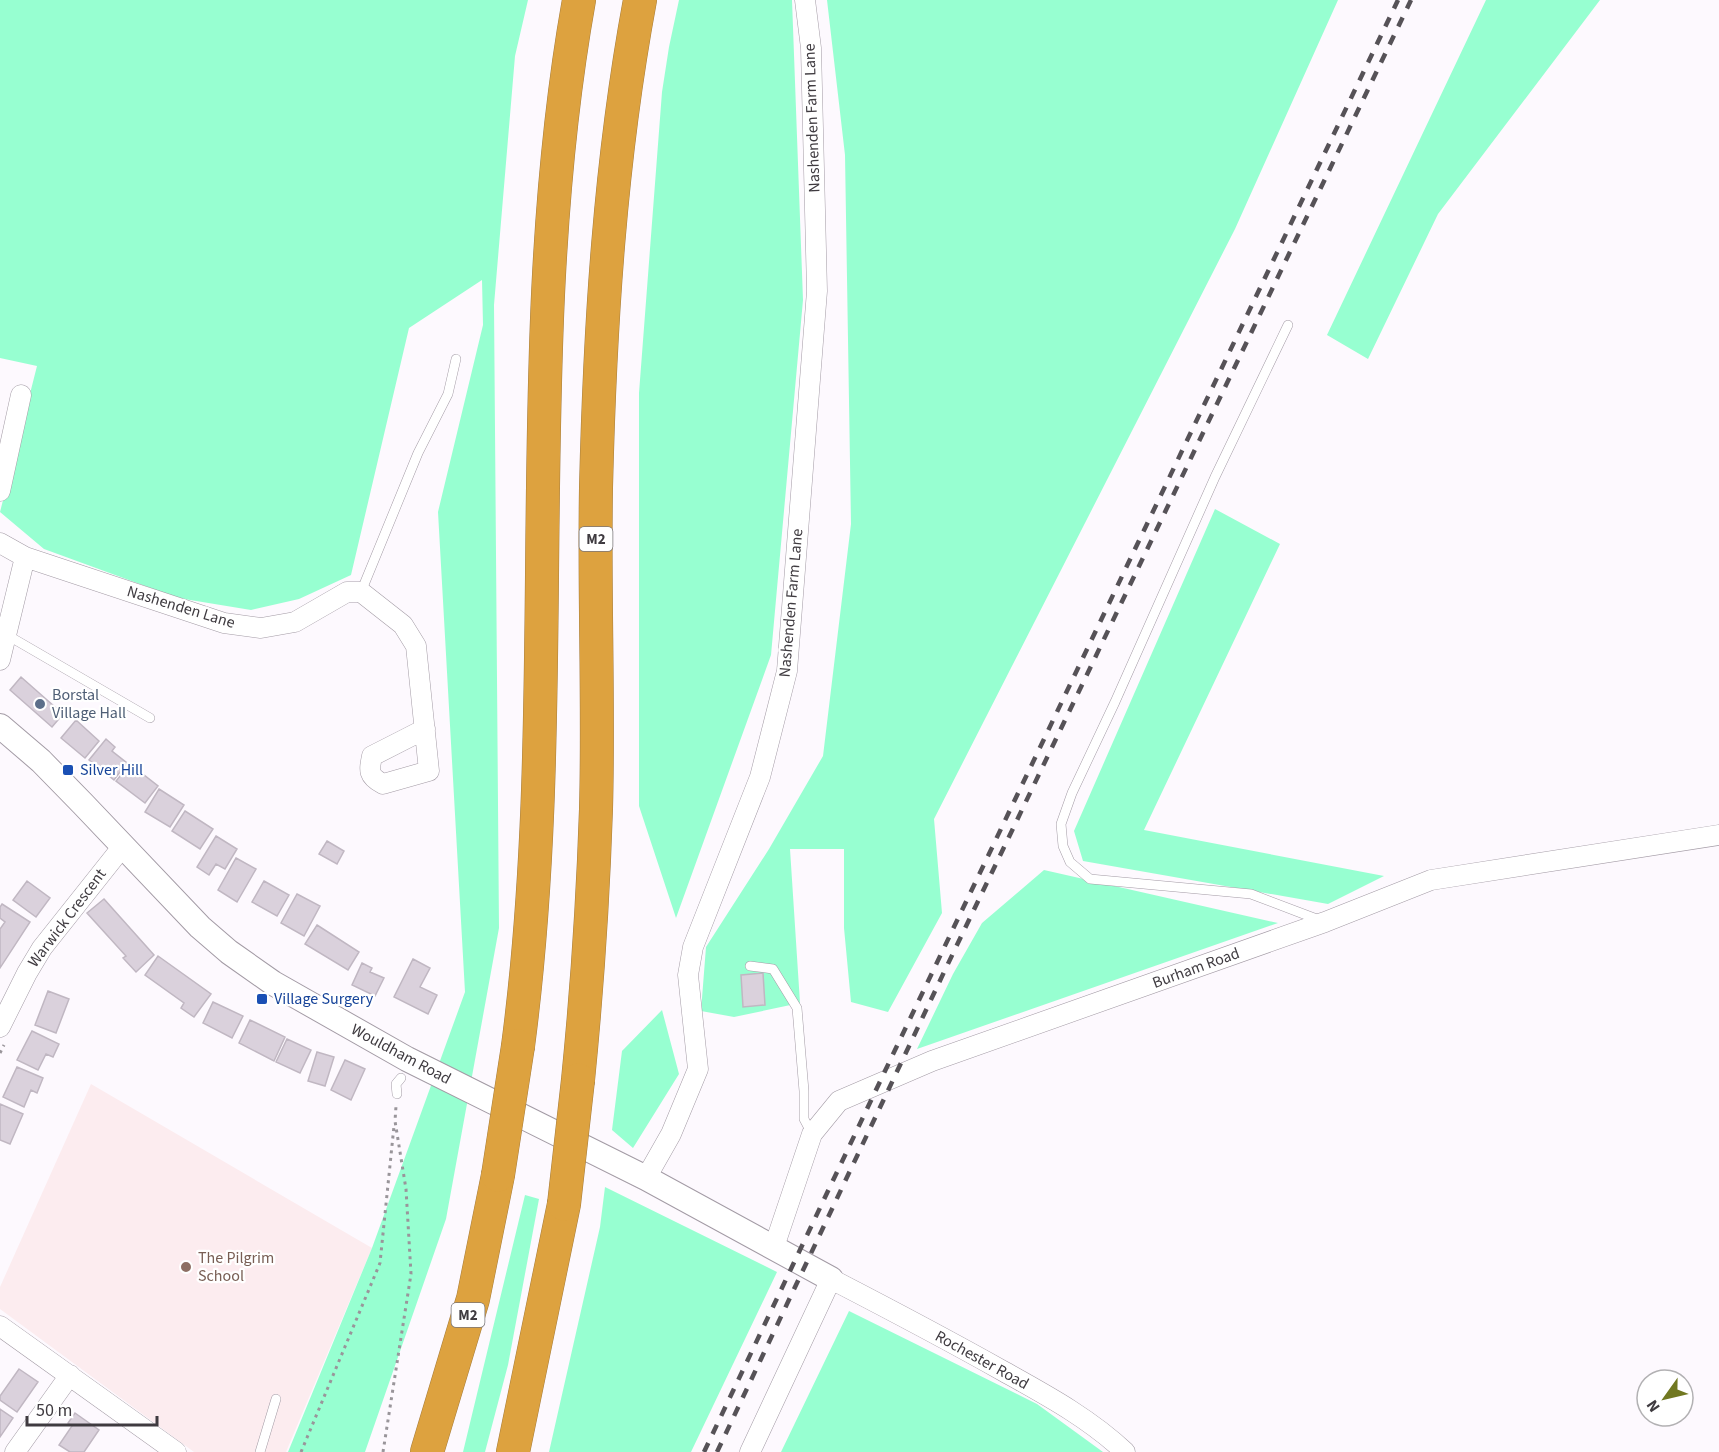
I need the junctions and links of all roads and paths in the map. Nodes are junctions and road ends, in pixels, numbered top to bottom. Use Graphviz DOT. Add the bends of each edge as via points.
graph roads {
  1 [pos="579,0"];
  2 [pos="640,0"];
  3 [pos="805,0"];
  4 [pos="1288,325"];
  5 [pos="456,359"];
  6 [pos="21,395"];
  7 [pos="0,491"];
  8 [pos="0,543"];
  9 [pos="25,557"];
  10 [pos="361,592"];
  11 [pos="7,635"];
  12 [pos="0,660"];
  13 [pos="150,718"];
  14 [pos="0,726"];
  15 [pos="425,729"];
  16 [pos="1719,835"];
  17 [pos="123,846"];
  18 [pos="1325,922"];
  19 [pos="750,966"];
  20 [pos="0,1027"];
  21 [pos="401,1078"];
  22 [pos="397,1094"];
  23 [pos="395,1121"];
  24 [pos="812,1134"];
  25 [pos="646,1178"];
  26 [pos="774,1247"];
  27 [pos="831,1279"];
  28 [pos="0,1326"];
  29 [pos="70,1375"];
  30 [pos="276,1400"];
  31 [pos="152,1445"];
  32 [pos="15,1452"];
  33 [pos="176,1452"];
  34 [pos="260,1452"];
  35 [pos="301,1452"];
  36 [pos="383,1452"];
  37 [pos="427,1452"];
  38 [pos="513,1452"];
  39 [pos="750,1452"];
  40 [pos="1125,1452"];
  1 -- 37 [label="highway, M2, bridge" via="555,187 544,340 539,797 532,914 518,1046 498,1175 472,1299"];
  2 -- 38 [label="highway, M2, bridge" via="614,183 601,355 596,490 596,807 589,974 564,1204"];
  3 -- 25 [label="street, Nashenden Farm Lane" via="811,48 817,291 787,671 760,777 693,947 688,975 698,1069 672,1134"];
  4 -- 18 [label="lane" via="1215,477 1061,824 1063,846 1070,862 1090,879 1251,894"];
  5 -- 10 [label="lane" via="448,394 418,453"];
  6 -- 7 [label="street"];
  8 -- 9 [label="street, Nashenden Lane"];
  9 -- 10 [label="street, Nashenden Lane" via="224,623 261,628 295,622 347,592"];
  9 -- 11 [label="street"];
  10 -- 15 [label="street" via="403,624 416,646"];
  11 -- 12 [label="street"];
  11 -- 13 [label="lane"];
  14 -- 17 [label="street, Wouldham Road" via="41,761"];
  16 -- 18 [label="street, Burham Road" via="1431,880"];
  17 -- 20 [label="street, Warwick Crescent" via="42,948"];
  17 -- 25 [label="street, Wouldham Road" via="200,927 273,983 407,1059"];
  18 -- 24 [label="street, Burham Road" via="932,1061 839,1101"];
  19 -- 24 [label="lane" via="773,969 797,1008 804,1119"];
  21 -- 22 [label="lane" via="396,1084"];
  22 -- 23 [label="path"];
  23 -- 35 [label="path" via="380,1263"];
  23 -- 36 [label="path" via="406,1189 411,1274"];
  24 -- 26 [label="street, Burham Road"];
  25 -- 26 [label="street, Wouldham Road"];
  26 -- 27 [label="street, Wouldham Road"];
  27 -- 39 [label="street"];
  27 -- 40 [label="street, Rochester Road" via="1062,1404"];
  28 -- 29 [label="street"];
  29 -- 31 [label="street"];
  29 -- 32 [label="street"];
  30 -- 34 [label="lane"];
  31 -- 33 [label="street"];
}
